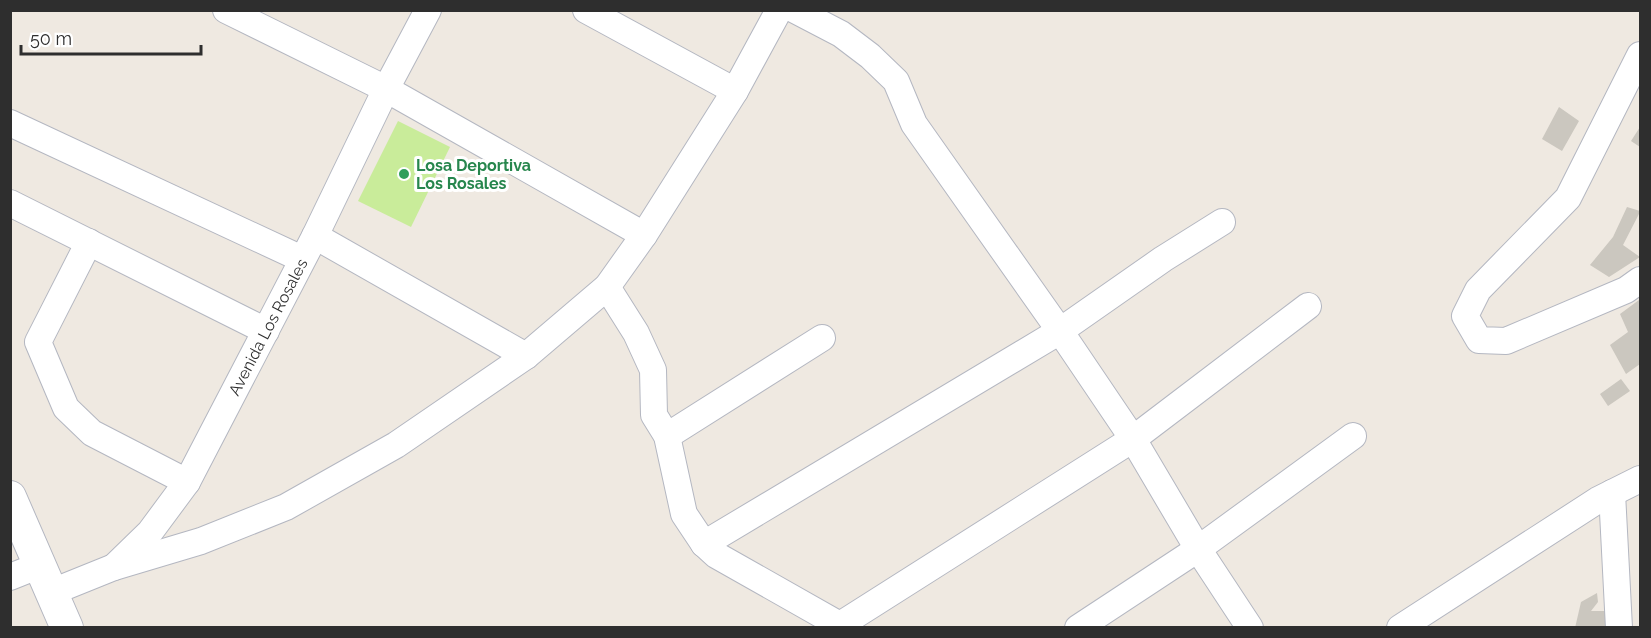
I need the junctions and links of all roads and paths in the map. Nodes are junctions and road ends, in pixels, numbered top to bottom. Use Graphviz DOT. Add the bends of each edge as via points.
graph roads {
  1 [pos="226,10"];
  2 [pos="428,10"];
  3 [pos="586,10"];
  4 [pos="779,10"];
  5 [pos="812,14"];
  6 [pos="1641,55"];
  7 [pos="386,89"];
  8 [pos="735,91"];
  9 [pos="10,123"];
  10 [pos="10,202"];
  11 [pos="1222,222"];
  12 [pos="645,235"];
  13 [pos="315,236"];
  14 [pos="89,242"];
  15 [pos="302,259"];
  16 [pos="1641,280"];
  17 [pos="607,286"];
  18 [pos="1308,306"];
  19 [pos="266,331"];
  20 [pos="1060,331"];
  21 [pos="822,338"];
  22 [pos="526,356"];
  23 [pos="667,436"];
  24 [pos="1353,436"];
  25 [pos="1133,439"];
  26 [pos="1641,478"];
  27 [pos="187,482"];
  28 [pos="1612,493"];
  29 [pos="10,497"];
  30 [pos="704,544"];
  31 [pos="1198,549"];
  32 [pos="114,567"];
  33 [pos="10,577"];
  34 [pos="46,578"];
  35 [pos="842,626"];
  36 [pos="65,627"];
  37 [pos="1078,627"];
  38 [pos="1250,627"];
  39 [pos="1400,627"];
  40 [pos="1619,627"];
  1 -- 7 [label="street"];
  2 -- 7 [label="street, Avenida Los Rosales"];
  3 -- 8 [label="street"];
  4 -- 8 [label="street"];
  5 -- 20 [label="street" via="870,56 896,81 914,124"];
  6 -- 16 [label="street" via="1568,198 1478,290 1465,316 1479,340 1506,341"];
  7 -- 12 [label="street"];
  7 -- 13 [label="street, Avenida Los Rosales"];
  8 -- 12 [label="street"];
  9 -- 15 [label="street"];
  10 -- 14 [label="street"];
  11 -- 20 [label="street"];
  12 -- 17 [label="street"];
  13 -- 15 [label="street, Avenida Los Rosales"];
  13 -- 22 [label="street"];
  14 -- 19 [label="street"];
  14 -- 27 [label="street" via="38,342 66,408 92,434"];
  15 -- 19 [label="street, Avenida Los Rosales"];
  17 -- 22 [label="street"];
  17 -- 23 [label="street" via="653,370 654,415"];
  18 -- 25 [label="street"];
  19 -- 27 [label="street, Avenida Los Rosales"];
  20 -- 25 [label="street"];
  20 -- 30 [label="street"];
  21 -- 23 [label="street"];
  22 -- 32 [label="street" via="396,446 286,507 201,541"];
  23 -- 30 [label="street" via="684,514"];
  24 -- 31 [label="street"];
  25 -- 31 [label="street"];
  25 -- 35 [label="street"];
  26 -- 28 [label="street"];
  27 -- 32 [label="street, Avenida Los Rosales" via="150,532"];
  28 -- 39 [label="street"];
  28 -- 40 [label="street"];
  29 -- 34 [label="street"];
  30 -- 35 [label="street" via="716,555"];
  31 -- 37 [label="street"];
  31 -- 38 [label="street"];
  32 -- 34 [label="street, Avenida Los Rosales"];
  33 -- 34 [label="street, Avenida Los Rosales"];
  34 -- 36 [label="street"];
}
